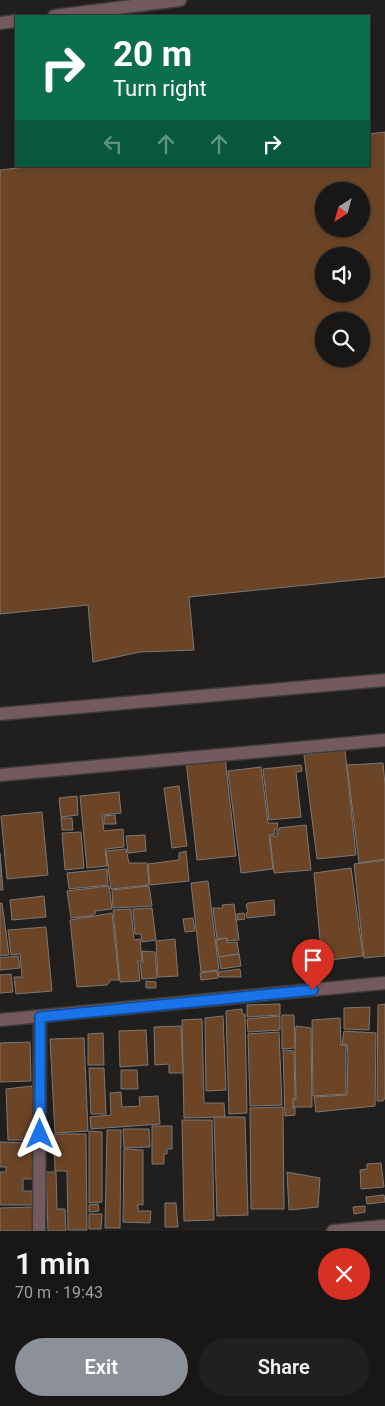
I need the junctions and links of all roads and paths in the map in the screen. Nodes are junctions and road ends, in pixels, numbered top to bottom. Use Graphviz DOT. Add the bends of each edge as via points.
graph roads {
  1 [pos="180,0"];
  2 [pos="62,15"];
  3 [pos="15,21"];
  4 [pos="0,23"];
  5 [pos="385,680"];
  6 [pos="0,714"];
  7 [pos="385,740"];
  8 [pos="0,775"];
  9 [pos="385,983"];
  10 [pos="40,1017"];
  11 [pos="0,1020"];
  12 [pos="385,1226"];
  13 [pos="40,1231"];
  14 [pos="333,1231"];
  1 -- 2 [label="street"];
  3 -- 4 [label="street"];
  5 -- 6 [label="street"];
  7 -- 8 [label="street"];
  9 -- 10 [label="street"];
  10 -- 11 [label="street"];
  10 -- 13 [label="street"];
  12 -- 14 [label="street"];
}
